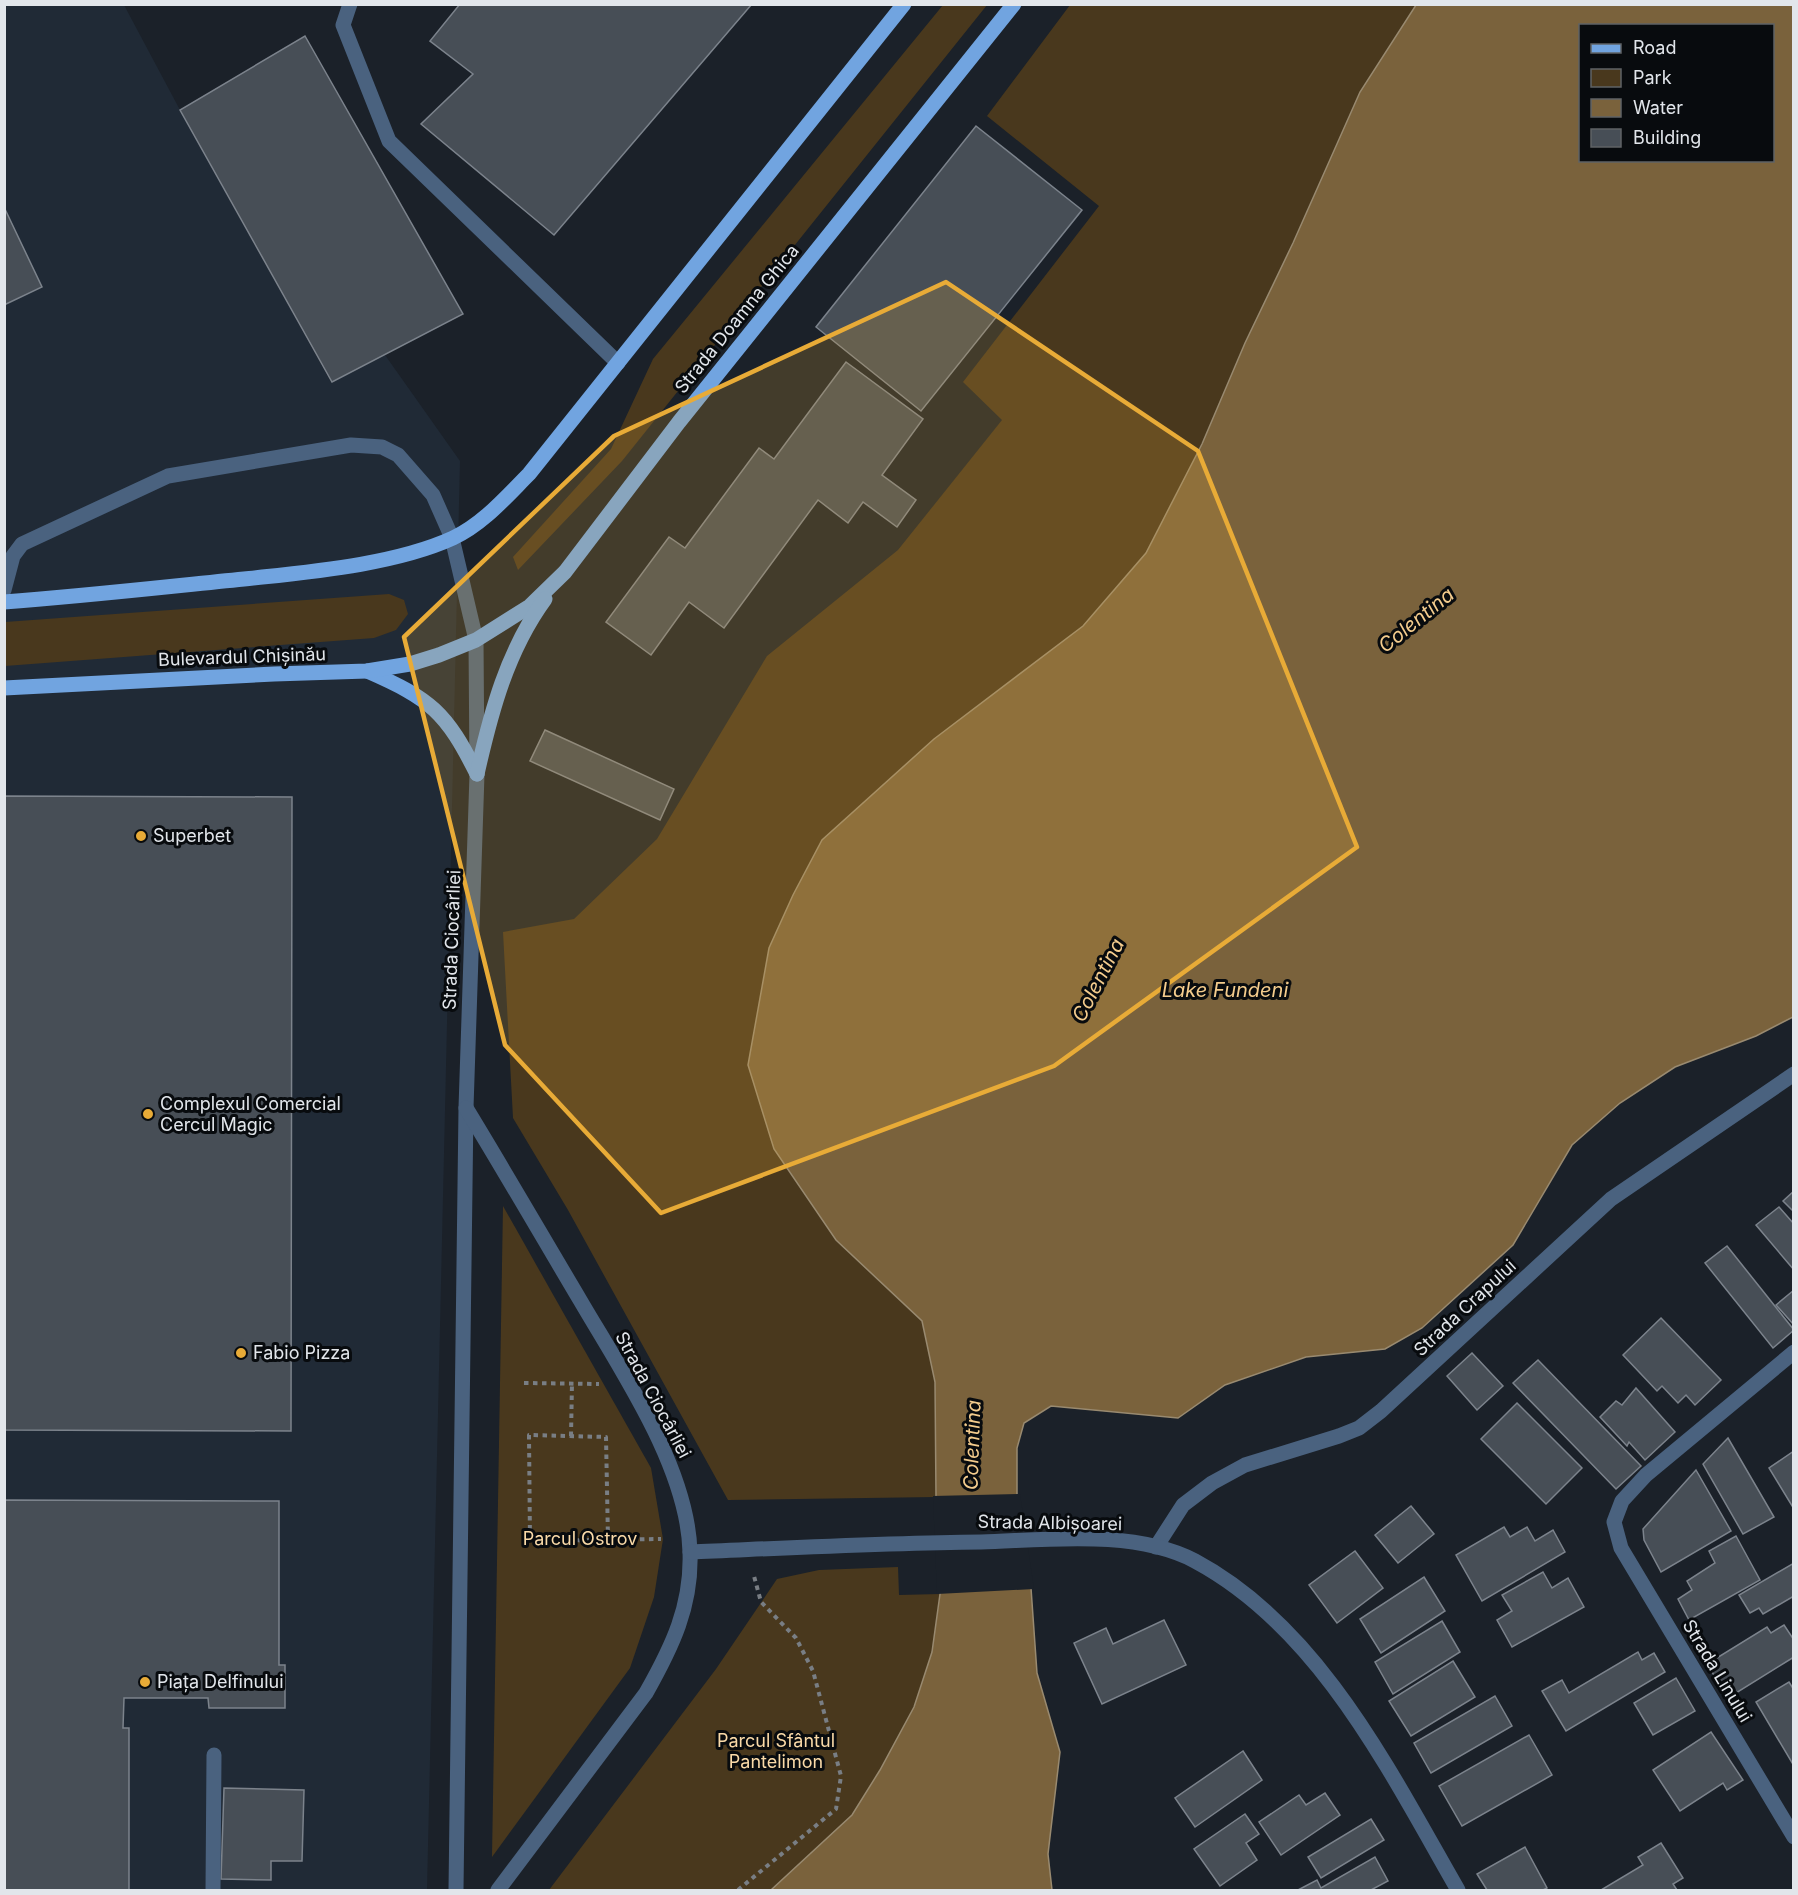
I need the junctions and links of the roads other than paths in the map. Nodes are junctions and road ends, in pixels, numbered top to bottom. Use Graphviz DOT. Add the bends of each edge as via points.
graph roads {
  1 [pos="350,4"];
  2 [pos="904,4"];
  3 [pos="1014,4"];
  4 [pos="618,363"];
  5 [pos="452,538"];
  6 [pos="565,572"];
  7 [pos="4,590"];
  8 [pos="4,602"];
  9 [pos="476,640"];
  10 [pos="367,671"];
  11 [pos="4,688"];
  12 [pos="477,774"];
  13 [pos="1794,1074"];
  14 [pos="466,1108"];
  15 [pos="1794,1352"];
  16 [pos="690,1545"];
  17 [pos="1156,1547"];
  18 [pos="214,1755"];
  19 [pos="1794,1837"];
  20 [pos="213,1890"];
  21 [pos="456,1890"];
  22 [pos="498,1890"];
  23 [pos="1458,1890"];
  1 -- 4 [label="street" via="343,25 389,141"];
  2 -- 4 [label="main road"];
  3 -- 6 [label="main road, Strada Doamna Ghica"];
  4 -- 5 [label="main road" via="529,474 490,512"];
  5 -- 7 [label="street, Strada Ciocârliei" via="433,495 398,455 382,447 351,445 168,476 22,544 13,556"];
  5 -- 8 [label="main road" via="422,549 329,569"];
  5 -- 9 [label="street, Strada Ciocârliei"];
  6 -- 9 [label="main road, Strada Doamna Ghica" via="530,606"];
  6 -- 12 [label="main road" via="516,648 490,715"];
  9 -- 10 [label="main road, Bulevardul Chișinău" via="430,658"];
  9 -- 12 [label="street, Strada Ciocârliei"];
  10 -- 11 [label="main road, Bulevardul Chișinău"];
  10 -- 12 [label="main road" via="401,686 445,718 460,738"];
  12 -- 14 [label="street, Strada Ciocârliei"];
  13 -- 17 [label="street, Strada Crapului" via="1611,1199 1381,1412 1359,1428 1245,1465 1212,1483 1183,1505"];
  14 -- 16 [label="street, Strada Ciocârliei" via="629,1384 668,1459"];
  14 -- 21 [label="street, Strada Ciocârliei"];
  15 -- 19 [label="street, Strada Linului" via="1646,1475 1622,1501 1614,1522 1621,1548"];
  16 -- 17 [label="street, Strada Albișoarei" via="747,1550 1084,1539"];
  16 -- 22 [label="street, Strada Ciocârliei" via="684,1614 666,1659 646,1693"];
  17 -- 23 [label="street, Strada Albișoarei" via="1193,1560 1224,1579 1257,1603 1296,1642 1373,1743"];
  18 -- 20 [label="street"];
}
